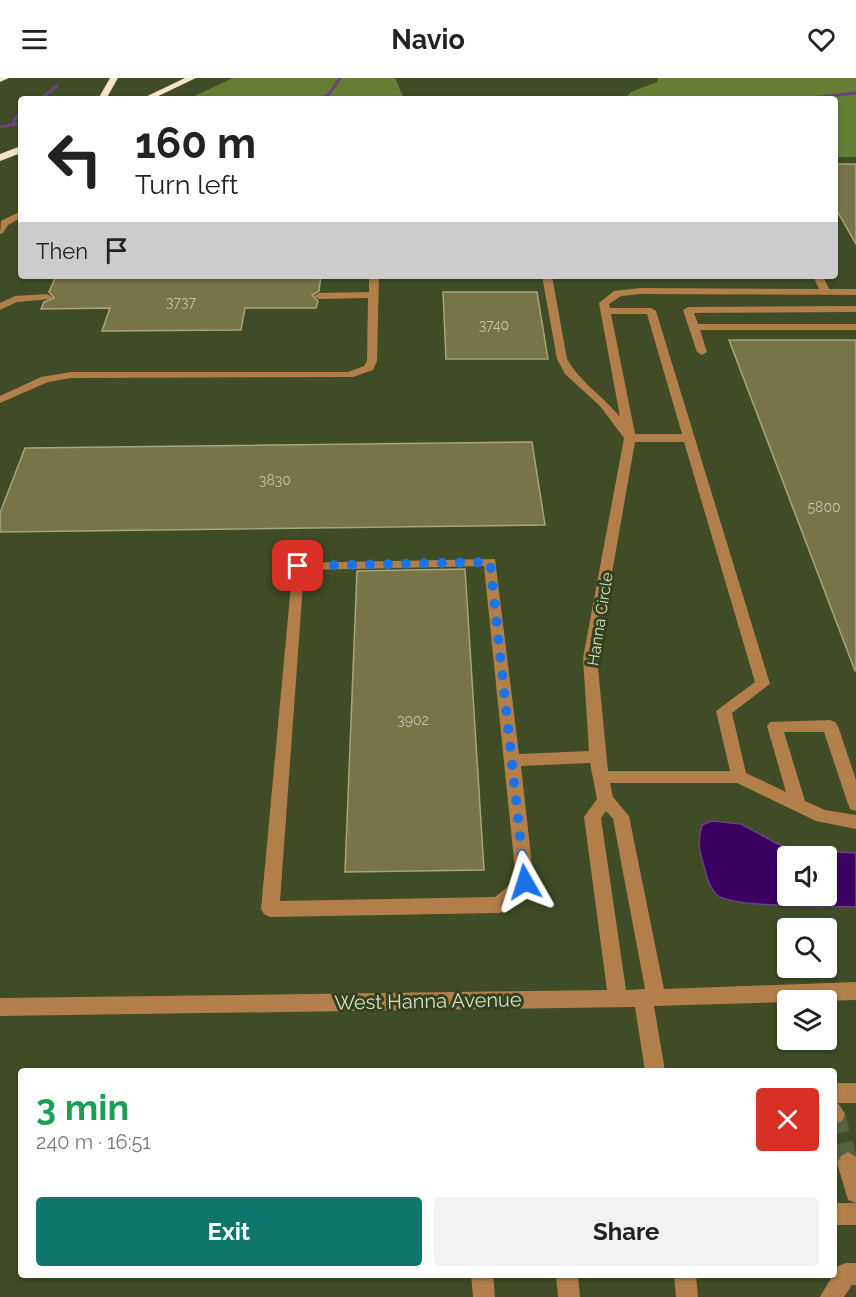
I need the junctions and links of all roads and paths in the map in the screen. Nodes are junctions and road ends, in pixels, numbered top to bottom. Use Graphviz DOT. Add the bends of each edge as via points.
graph roads {
  1 [pos="5,78"];
  2 [pos="114,78"];
  3 [pos="192,78"];
  4 [pos="0,79"];
  5 [pos="104,96"];
  6 [pos="152,96"];
  7 [pos="18,150"];
  8 [pos="18,155"];
  9 [pos="0,158"];
  10 [pos="0,163"];
  11 [pos="18,216"];
  12 [pos="0,231"];
  13 [pos="374,279"];
  14 [pos="548,279"];
  15 [pos="820,279"];
  16 [pos="826,292"];
  17 [pos="856,292"];
  18 [pos="374,295"];
  19 [pos="319,296"];
  20 [pos="47,297"];
  21 [pos="0,307"];
  22 [pos="856,309"];
  23 [pos="605,311"];
  24 [pos="694,327"];
  25 [pos="856,327"];
  26 [pos="702,352"];
  27 [pos="0,400"];
  28 [pos="630,438"];
  29 [pos="688,438"];
  30 [pos="597,757"];
  31 [pos="512,760"];
  32 [pos="600,777"];
  33 [pos="739,777"];
  34 [pos="852,778"];
  35 [pos="605,800"];
  36 [pos="798,804"];
  37 [pos="856,804"];
  38 [pos="856,822"];
  39 [pos="856,991"];
  40 [pos="650,997"];
  41 [pos="618,998"];
  42 [pos="0,1007"];
  43 [pos="655,1068"];
  44 [pos="837,1093"];
  45 [pos="856,1093"];
  46 [pos="848,1163"];
  47 [pos="856,1192"];
  48 [pos="837,1214"];
  49 [pos="856,1214"];
  50 [pos="856,1274"];
  51 [pos="482,1278"];
  52 [pos="567,1278"];
  53 [pos="685,1278"];
  54 [pos="484,1297"];
  55 [pos="569,1297"];
  56 [pos="687,1297"];
  57 [pos="831,1297"];
  1 -- 4 [label="highway"];
  2 -- 5 [label="highway"];
  3 -- 6 [label="highway"];
  7 -- 9 [label="highway"];
  8 -- 10 [label="highway"];
  11 -- 12 [label="street" via="4,223"];
  13 -- 18 [label="street"];
  14 -- 28 [label="street" via="569,372 604,404"];
  15 -- 16 [label="street"];
  16 -- 17 [label="street"];
  16 -- 23 [label="street" via="618,293 604,303"];
  18 -- 19 [label="street"];
  18 -- 27 [label="street" via="369,368 349,375 71,375 45,378"];
  20 -- 21 [label="street" via="15,299"];
  22 -- 24 [label="street" via="688,310"];
  23 -- 28 [label="street"];
  23 -- 29 [label="street" via="651,311"];
  24 -- 25 [label="street"];
  24 -- 26 [label="street"];
  28 -- 29 [label="street"];
  28 -- 30 [label="street, Hanna Circle" via="590,658"];
  29 -- 33 [label="street" via="762,684 724,711"];
  30 -- 31 [label="street"];
  30 -- 32 [label="street, Hanna Circle"];
  31 -- 31 [label="street" via="490,562 298,566 270,909 499,905 525,882"];
  32 -- 33 [label="street"];
  32 -- 35 [label="street, Hanna Circle"];
  33 -- 36 [label="street"];
  34 -- 36 [label="street" via="830,726 775,726"];
  34 -- 37 [label="street"];
  35 -- 40 [label="street, Hanna Circle" via="621,816"];
  35 -- 41 [label="street" via="592,817"];
  36 -- 38 [label="street" via="822,816"];
  39 -- 40 [label="street, West Hanna Avenue"];
  40 -- 41 [label="street, West Hanna Avenue"];
  40 -- 43 [label="street, Hanna Circle"];
  41 -- 42 [label="street, West Hanna Avenue"];
  44 -- 45 [label="street"];
  46 -- 47 [label="street"];
  48 -- 49 [label="street"];
  50 -- 57 [label="street" via="846,1274"];
  51 -- 54 [label="street"];
  52 -- 55 [label="street"];
  53 -- 56 [label="street"];
}
